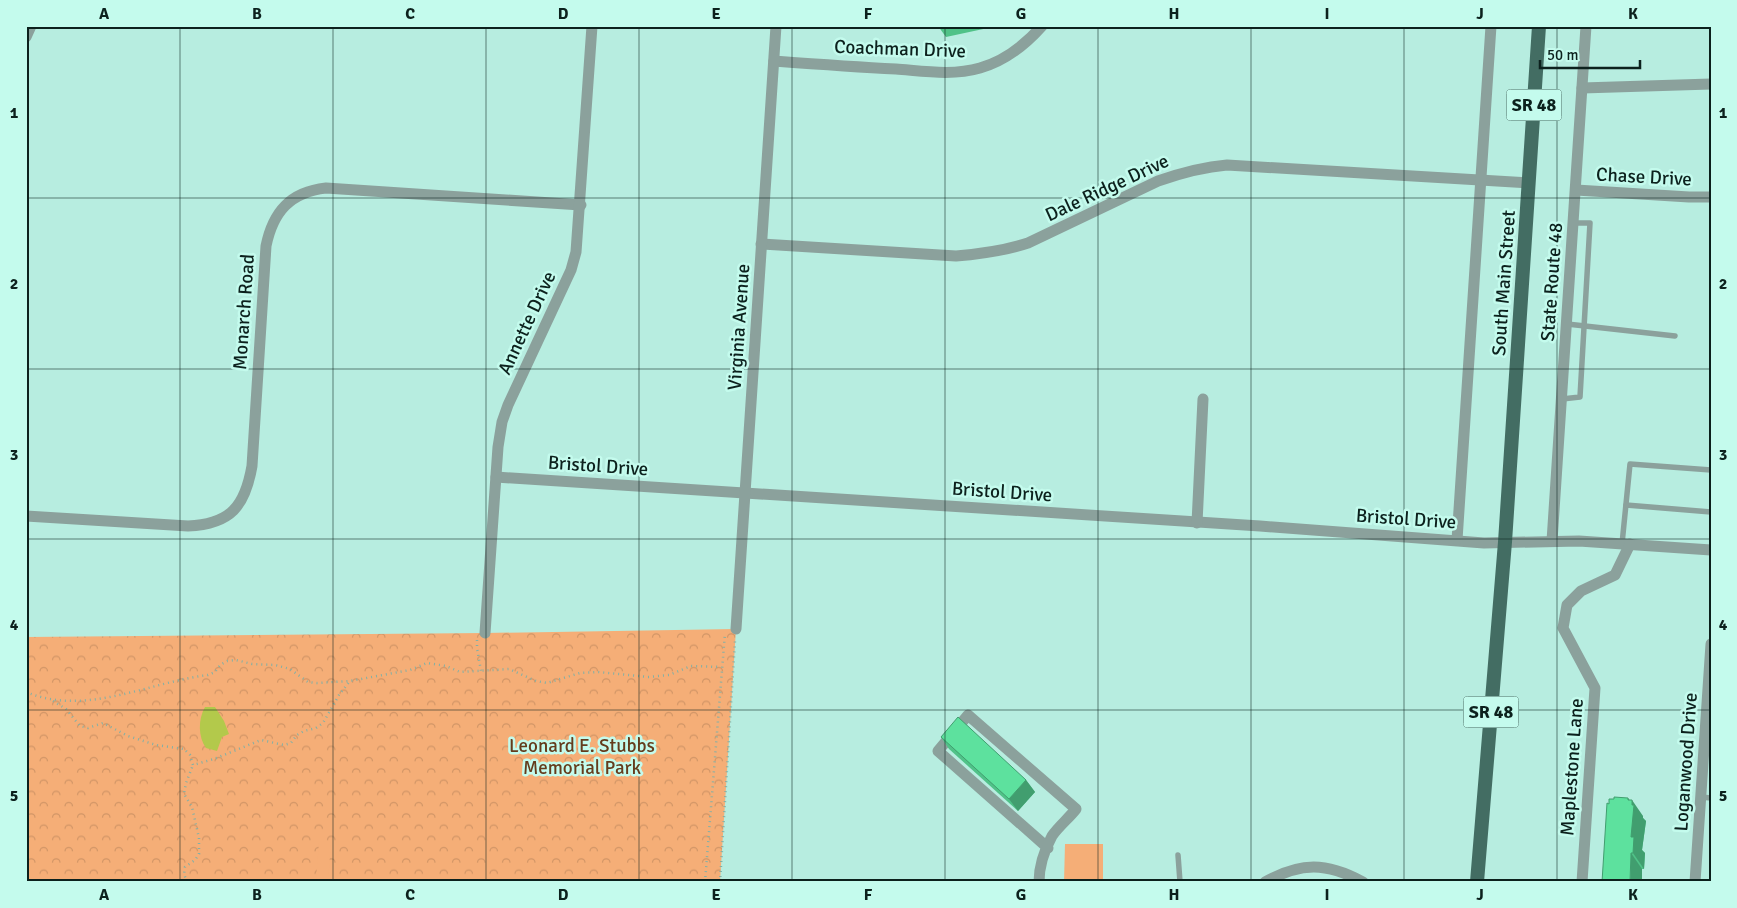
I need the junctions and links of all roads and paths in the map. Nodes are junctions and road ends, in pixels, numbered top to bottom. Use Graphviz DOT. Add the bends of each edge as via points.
graph roads {
  1 [pos="31,26"];
  2 [pos="592,26"];
  3 [pos="776,26"];
  4 [pos="1042,26"];
  5 [pos="1491,26"];
  6 [pos="1539,26"];
  7 [pos="1586,26"];
  8 [pos="26,37"];
  9 [pos="774,62"];
  10 [pos="1711,84"];
  11 [pos="1582,88"];
  12 [pos="1481,180"];
  13 [pos="1529,183"];
  14 [pos="1576,190"];
  15 [pos="1711,197"];
  16 [pos="581,205"];
  17 [pos="1574,223"];
  18 [pos="761,244"];
  19 [pos="1567,324"];
  20 [pos="1584,327"];
  21 [pos="1675,336"];
  22 [pos="1204,399"];
  23 [pos="1562,400"];
  24 [pos="1711,470"];
  25 [pos="496,476"];
  26 [pos="746,493"];
  27 [pos="1626,505"];
  28 [pos="1711,512"];
  29 [pos="26,516"];
  30 [pos="1197,523"];
  31 [pos="1457,540"];
  32 [pos="1552,541"];
  33 [pos="1505,542"];
  34 [pos="1626,544"];
  35 [pos="1711,550"];
  36 [pos="730,631"];
  37 [pos="485,633"];
  38 [pos="1711,644"];
  39 [pos="721,667"];
  40 [pos="1710,667"];
  41 [pos="482,671"];
  42 [pos="350,682"];
  43 [pos="26,692"];
  44 [pos="52,700"];
  45 [pos="193,765"];
  46 [pos="1706,797"];
  47 [pos="1048,848"];
  48 [pos="1178,855"];
  49 [pos="187,882"];
  50 [pos="705,882"];
  51 [pos="720,882"];
  52 [pos="1039,882"];
  53 [pos="1180,882"];
  54 [pos="1265,882"];
  55 [pos="1363,882"];
  56 [pos="1476,882"];
  57 [pos="1582,882"];
  58 [pos="1695,882"];
  1 -- 8 [label="street"];
  2 -- 16 [label="street, Annette Drive"];
  3 -- 9 [label="street, Virginia Avenue"];
  4 -- 9 [label="street, Coachman Drive" via="1015,52 999,61 965,71"];
  5 -- 12 [label="street, South Main Street"];
  6 -- 13 [label="main road, South Main Street / SR 48"];
  7 -- 11 [label="street, State Route 48"];
  9 -- 18 [label="street, Virginia Avenue"];
  10 -- 11 [label="street"];
  11 -- 14 [label="street, State Route 48"];
  12 -- 13 [label="street, Dale Ridge Drive"];
  12 -- 18 [label="street, Dale Ridge Drive" via="1227,165 1180,173 1028,243 981,254 956,256"];
  12 -- 31 [label="street, South Main Street"];
  13 -- 33 [label="main road, South Main Street / SR 48"];
  14 -- 15 [label="street, Chase Drive"];
  14 -- 17 [label="street, State Route 48"];
  16 -- 25 [label="street, Annette Drive" via="571,270 502,422"];
  16 -- 29 [label="street, Monarch Road" via="326,188 301,194 287,203 269,230 252,466 244,497 237,506 216,522 188,526"];
  17 -- 19 [label="street, State Route 48"];
  17 -- 20 [label="lane" via="1590,223"];
  18 -- 26 [label="street, Virginia Avenue"];
  19 -- 20 [label="lane"];
  19 -- 23 [label="street, State Route 48"];
  20 -- 21 [label="lane"];
  20 -- 23 [label="lane" via="1580,397"];
  22 -- 30 [label="street"];
  23 -- 32 [label="street, State Route 48"];
  24 -- 27 [label="lane" via="1630,464"];
  25 -- 26 [label="street, Bristol Drive"];
  25 -- 37 [label="street, Annette Drive"];
  26 -- 30 [label="street, Bristol Drive"];
  26 -- 36 [label="street, Virginia Avenue"];
  27 -- 28 [label="lane"];
  27 -- 34 [label="lane"];
  30 -- 31 [label="street, Bristol Drive"];
  31 -- 33 [label="street, Bristol Drive"];
  32 -- 33 [label="street"];
  32 -- 34 [label="street"];
  33 -- 56 [label="main road, SR 48"];
  34 -- 35 [label="street"];
  34 -- 57 [label="street, Maplestone Lane" via="1615,575 1581,591 1567,605 1563,628 1595,688"];
  36 -- 39 [label="path"];
  36 -- 51 [label="path"];
  37 -- 41 [label="path" via="478,635"];
  38 -- 40 [label="street, Loganwood Drive"];
  39 -- 41 [label="path" via="691,666 669,676 648,677 580,673 547,683 536,682 509,670"];
  39 -- 50 [label="path"];
  40 -- 46 [label="street, Loganwood Drive"];
  41 -- 42 [label="path" via="460,672 427,663 410,670"];
  42 -- 44 [label="path" via="317,684 308,682 290,669 236,660 227,661 208,675 128,694"];
  42 -- 45 [label="path" via="323,723 304,730 291,743 284,745 261,740"];
  43 -- 44 [label="path"];
  44 -- 45 [label="path" via="66,709 80,726 88,728 103,723 156,745 184,749 190,754"];
  45 -- 49 [label="path" via="184,794 192,807 200,847 199,854 184,867"];
  46 -- 58 [label="street, Loganwood Drive"];
  47 -- 47 [label="street" via="1052,836 1076,809 968,715 938,751"];
  47 -- 52 [label="street" via="1039,870"];
  48 -- 53 [label="lane"];
  54 -- 55 [label="street" via="1288,870 1312,866 1331,868"];
}
